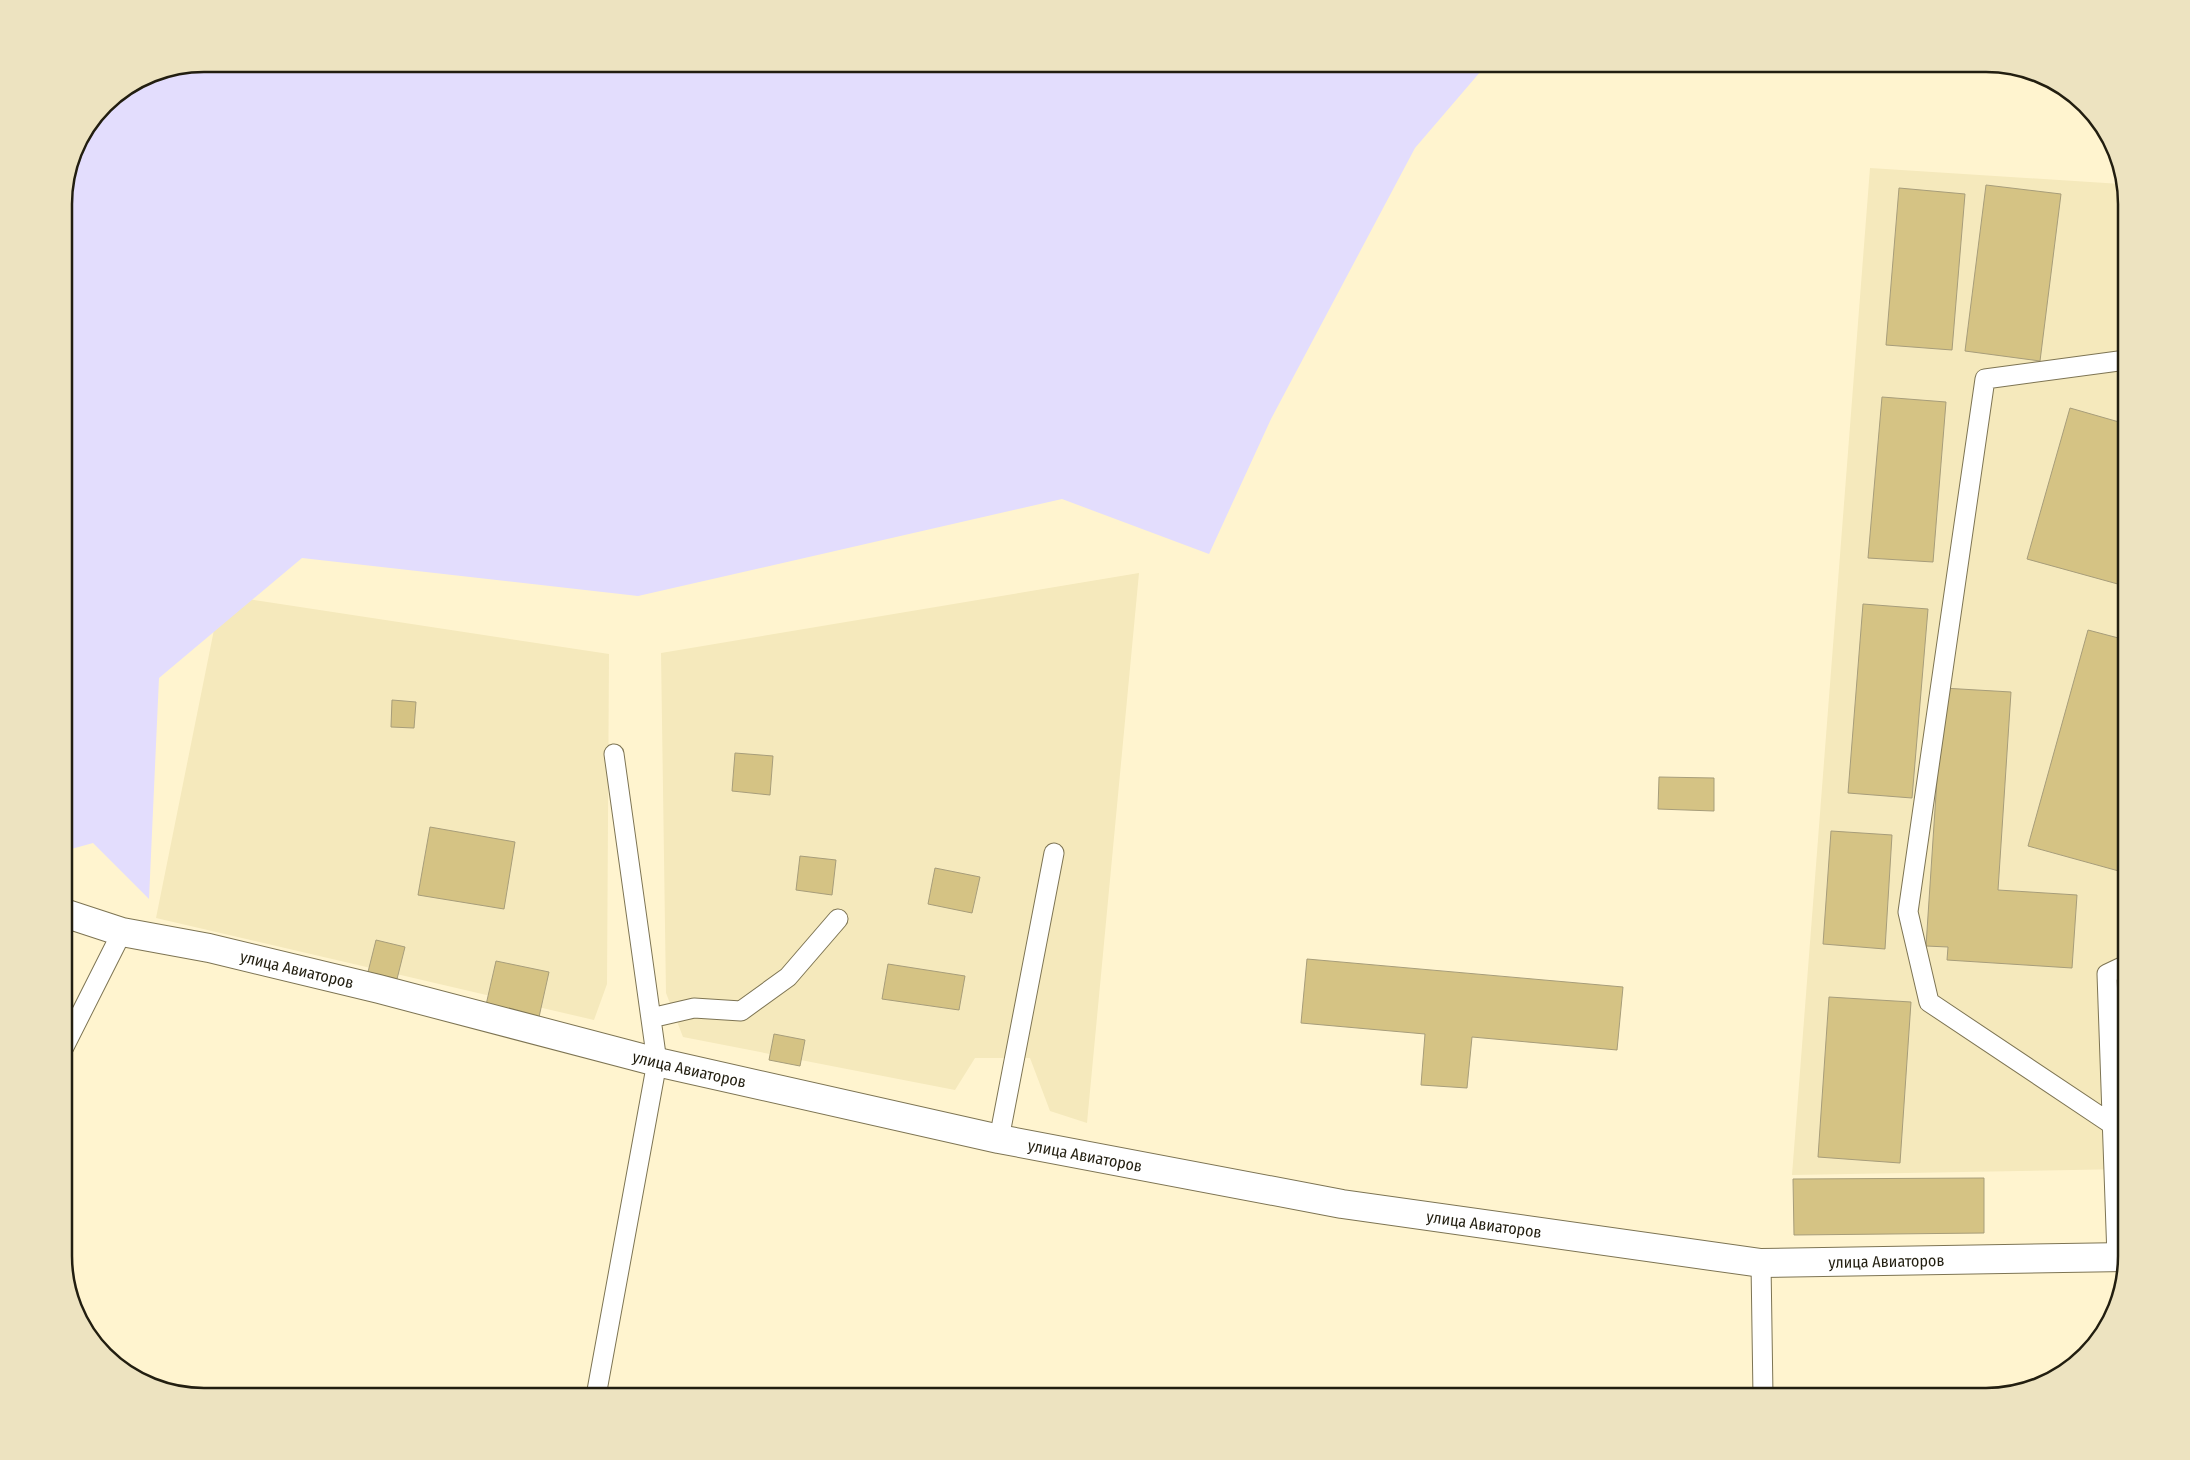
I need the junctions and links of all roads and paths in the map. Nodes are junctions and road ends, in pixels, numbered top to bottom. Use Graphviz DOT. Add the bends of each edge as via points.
graph roads {
  1 [pos="2118,361"];
  2 [pos="614,754"];
  3 [pos="1054,853"];
  4 [pos="73,916"];
  5 [pos="838,919"];
  6 [pos="122,932"];
  7 [pos="2118,969"];
  8 [pos="651,1018"];
  9 [pos="73,1029"];
  10 [pos="657,1062"];
  11 [pos="2113,1125"];
  12 [pos="998,1139"];
  13 [pos="2118,1198"];
  14 [pos="2118,1257"];
  15 [pos="1761,1264"];
  16 [pos="597,1388"];
  17 [pos="1763,1388"];
  1 -- 11 [label="lane" via="1985,378 1908,912 1929,1002"];
  2 -- 8 [label="lane"];
  3 -- 12 [label="lane"];
  4 -- 6 [label="street, улица Авиаторов"];
  5 -- 8 [label="lane" via="788,977 741,1011 694,1008"];
  6 -- 9 [label="lane"];
  6 -- 10 [label="street, улица Авиаторов" via="209,948 379,989"];
  7 -- 11 [label="lane" via="2107,974"];
  8 -- 10 [label="lane"];
  10 -- 12 [label="street, улица Авиаторов"];
  10 -- 16 [label="lane"];
  11 -- 13 [label="lane"];
  12 -- 15 [label="street, улица Авиаторов" via="1342,1204"];
  14 -- 15 [label="street, улица Авиаторов"];
  15 -- 17 [label="lane"];
}
